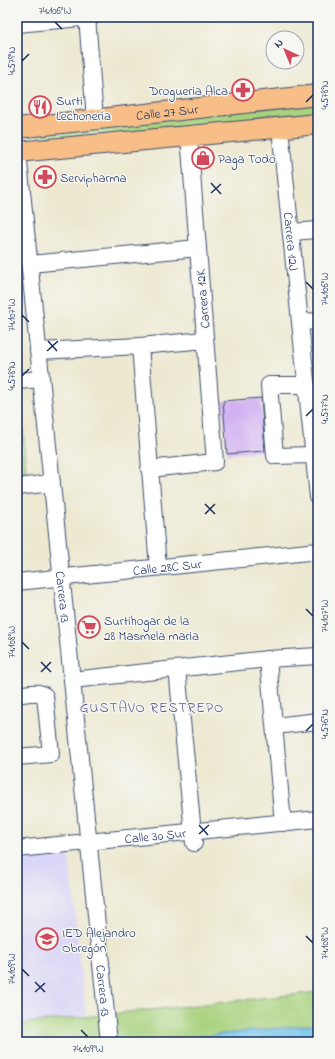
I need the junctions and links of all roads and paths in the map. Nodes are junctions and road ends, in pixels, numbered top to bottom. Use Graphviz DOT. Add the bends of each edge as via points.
graph roads {
  1 [pos="87,17"];
  2 [pos="92,17"];
  3 [pos="17,24"];
  4 [pos="318,95"];
  5 [pos="95,119"];
  6 [pos="318,124"];
  7 [pos="17,128"];
  8 [pos="280,128"];
  9 [pos="189,136"];
  10 [pos="17,152"];
  11 [pos="20,199"];
  12 [pos="318,230"];
  13 [pos="291,232"];
  14 [pos="198,248"];
  15 [pos="30,264"];
  16 [pos="318,321"];
  17 [pos="300,322"];
  18 [pos="205,340"];
  19 [pos="140,346"];
  20 [pos="38,350"];
  21 [pos="41,379"];
  22 [pos="17,380"];
  23 [pos="307,385"];
  24 [pos="314,455"];
  25 [pos="149,469"];
  26 [pos="52,483"];
  27 [pos="17,486"];
  28 [pos="318,497"];
  29 [pos="318,551"];
  30 [pos="158,567"];
  31 [pos="62,577"];
  32 [pos="17,582"];
  33 [pos="318,656"];
  34 [pos="268,659"];
  35 [pos="178,669"];
  36 [pos="72,680"];
  37 [pos="17,695"];
  38 [pos="318,721"];
  39 [pos="274,726"];
  40 [pos="17,757"];
  41 [pos="318,819"];
  42 [pos="283,823"];
  43 [pos="193,838"];
  44 [pos="89,842"];
  45 [pos="17,849"];
  46 [pos="109,1042"];
  1 -- 2 [label="street"];
  1 -- 3 [label="street"];
  1 -- 5 [label="street"];
  4 -- 5 [label="main road, Calle 27 Sur"];
  5 -- 7 [label="main road, Calle 27 Sur"];
  6 -- 8 [label="main road, Calle 27 Sur"];
  8 -- 9 [label="main road, Calle 27 Sur"];
  8 -- 13 [label="street, Carrera 12J"];
  9 -- 10 [label="main road, Calle 27 Sur"];
  9 -- 14 [label="street, Carrera 12K"];
  10 -- 11 [label="street, Carrera 13"];
  11 -- 15 [label="street, Carrera 13"];
  12 -- 13 [label="street"];
  13 -- 17 [label="street, Carrera 12J"];
  14 -- 15 [label="street"];
  14 -- 18 [label="street, Carrera 12K"];
  15 -- 20 [label="street, Carrera 13"];
  16 -- 17 [label="street"];
  17 -- 23 [label="street, Carrera 12J"];
  18 -- 19 [label="street"];
  18 -- 25 [label="street, Carrera 12K" via="215,462"];
  19 -- 20 [label="street"];
  19 -- 25 [label="street"];
  20 -- 21 [label="street, Carrera 13"];
  21 -- 22 [label="street"];
  21 -- 26 [label="street, Carrera 13"];
  23 -- 24 [label="street, Carrera 12J"];
  23 -- 24 [label="street" via="269,385 275,456"];
  24 -- 28 [label="street, Carrera 12J"];
  25 -- 30 [label="street"];
  26 -- 27 [label="street"];
  26 -- 31 [label="street, Carrera 13"];
  29 -- 30 [label="street, Calle 28C Sur"];
  30 -- 31 [label="street, Calle 28C Sur"];
  31 -- 32 [label="street, Calle 28C Sur"];
  31 -- 36 [label="street, Carrera 13"];
  33 -- 34 [label="street"];
  34 -- 35 [label="street"];
  34 -- 39 [label="street"];
  35 -- 36 [label="street"];
  35 -- 43 [label="street"];
  36 -- 44 [label="street, Carrera 13"];
  37 -- 40 [label="street" via="39,692 45,696 51,754"];
  38 -- 39 [label="street"];
  39 -- 42 [label="street"];
  41 -- 42 [label="street, Calle 30 Sur"];
  42 -- 43 [label="street, Calle 30 Sur"];
  43 -- 44 [label="street, Calle 30 Sur"];
  44 -- 45 [label="street, Calle 30 Sur"];
  44 -- 46 [label="street, Carrera 13"];
}
